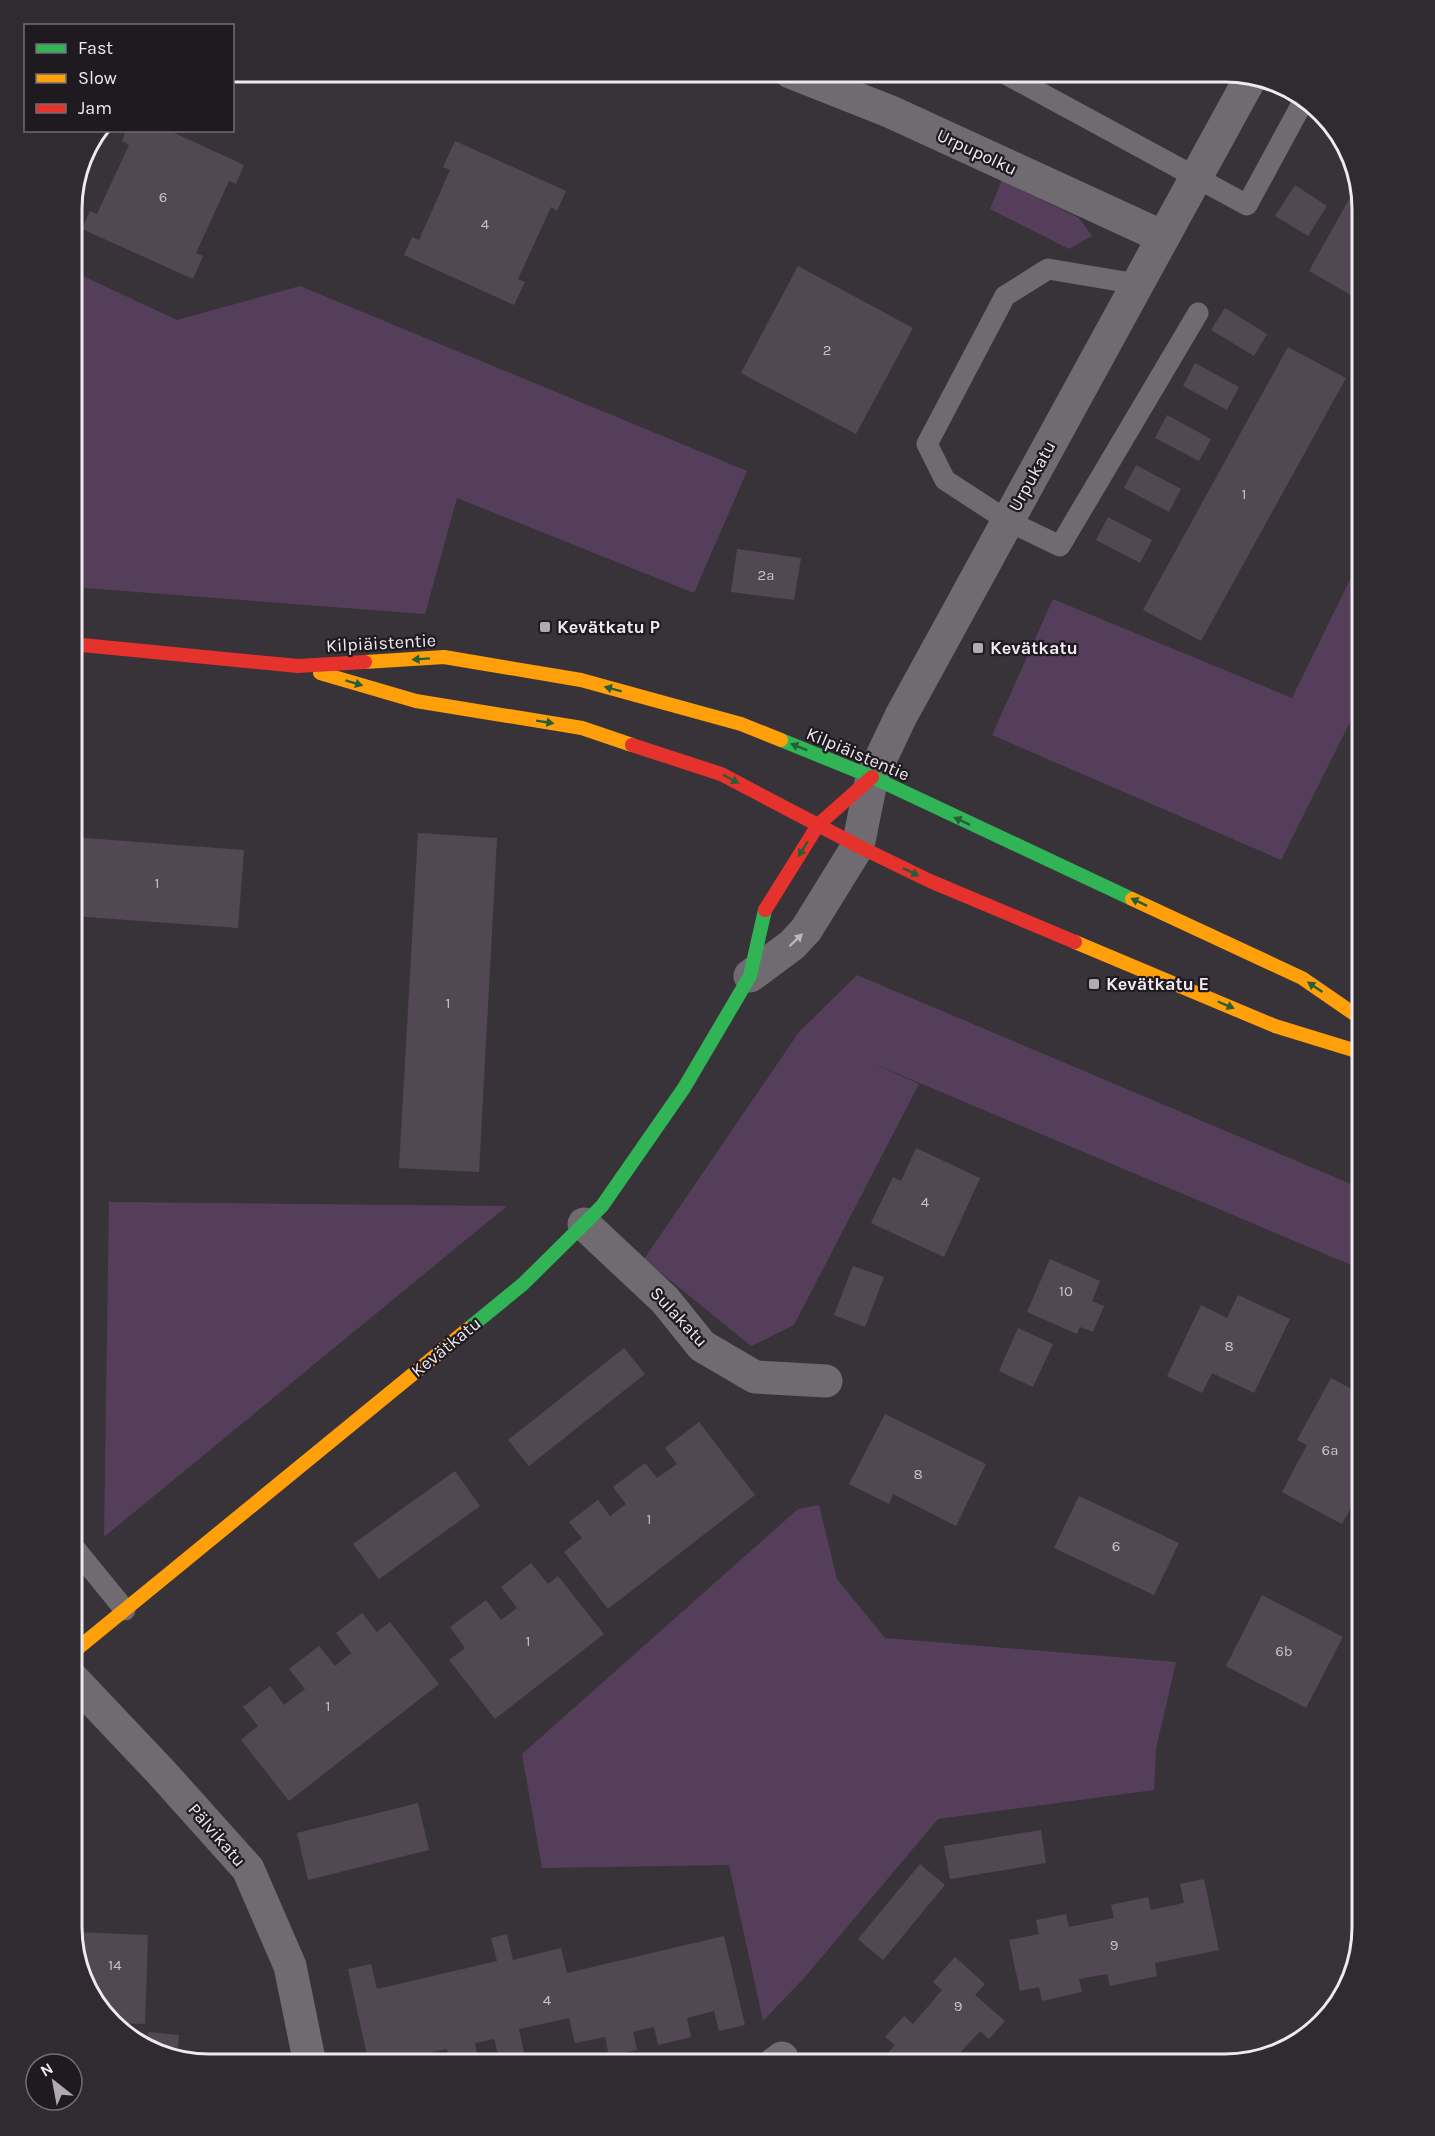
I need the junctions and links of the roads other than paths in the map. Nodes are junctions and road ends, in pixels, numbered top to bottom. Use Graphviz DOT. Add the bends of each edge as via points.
graph roads {
  1 [pos="818,83"];
  2 [pos="1022,83"];
  3 [pos="1247,85"];
  4 [pos="1300,107"];
  5 [pos="1196,178"];
  6 [pos="1163,237"];
  7 [pos="1137,284"];
  8 [pos="1198,313"];
  9 [pos="1008,521"];
  10 [pos="83,645"];
  11 [pos="298,666"];
  12 [pos="872,777"];
  13 [pos="818,825"];
  14 [pos="858,846"];
  15 [pos="750,976"];
  16 [pos="1352,1012"];
  17 [pos="1352,1050"];
  18 [pos="584,1224"];
  19 [pos="826,1381"];
  20 [pos="83,1558"];
  21 [pos="125,1610"];
  22 [pos="83,1644"];
  23 [pos="83,1690"];
  24 [pos="308,2053"];
  1 -- 6 [label="street, Urpupolku" via="891,112"];
  2 -- 5 [label="lane"];
  3 -- 5 [label="street, Urpukatu"];
  4 -- 5 [label="lane" via="1247,205"];
  5 -- 6 [label="street, Urpukatu"];
  6 -- 7 [label="street, Urpukatu"];
  7 -- 9 [label="street, Urpukatu"];
  7 -- 9 [label="lane" via="1048,269 1005,296 927,444 945,480"];
  8 -- 9 [label="lane" via="1060,546"];
  9 -- 12 [label="street, Urpukatu" via="901,716"];
  10 -- 11 [label="street, Kilpiäistentie"];
  12 -- 11 [label="street, Kilpiäistentie, one-way" via="741,724 581,680 444,657"];
  11 -- 13 [label="street, Kilpiäistentie, one-way" via="416,701 582,728 721,774"];
  12 -- 13 [label="street, Kevätkatu"];
  12 -- 14 [label="street, Kevätkatu"];
  16 -- 12 [label="street, Kilpiäistentie, one-way" via="1302,978"];
  13 -- 14 [label="street, Kilpiäistentie"];
  13 -- 15 [label="street, Kevätkatu, one-way" via="765,909"];
  15 -- 14 [label="street, Kevätkatu, one-way" via="806,930"];
  14 -- 17 [label="street, Kilpiäistentie, one-way" via="930,881 1275,1026"];
  15 -- 18 [label="street, Kevätkatu" via="684,1088 602,1206"];
  18 -- 19 [label="street, Sulakatu" via="665,1300 702,1346 755,1377"];
  18 -- 21 [label="street, Kevätkatu" via="523,1284"];
  20 -- 21 [label="lane"];
  21 -- 22 [label="street, Kevätkatu"];
  23 -- 24 [label="street, Pälvikatu" via="248,1869 290,1966"];
}
